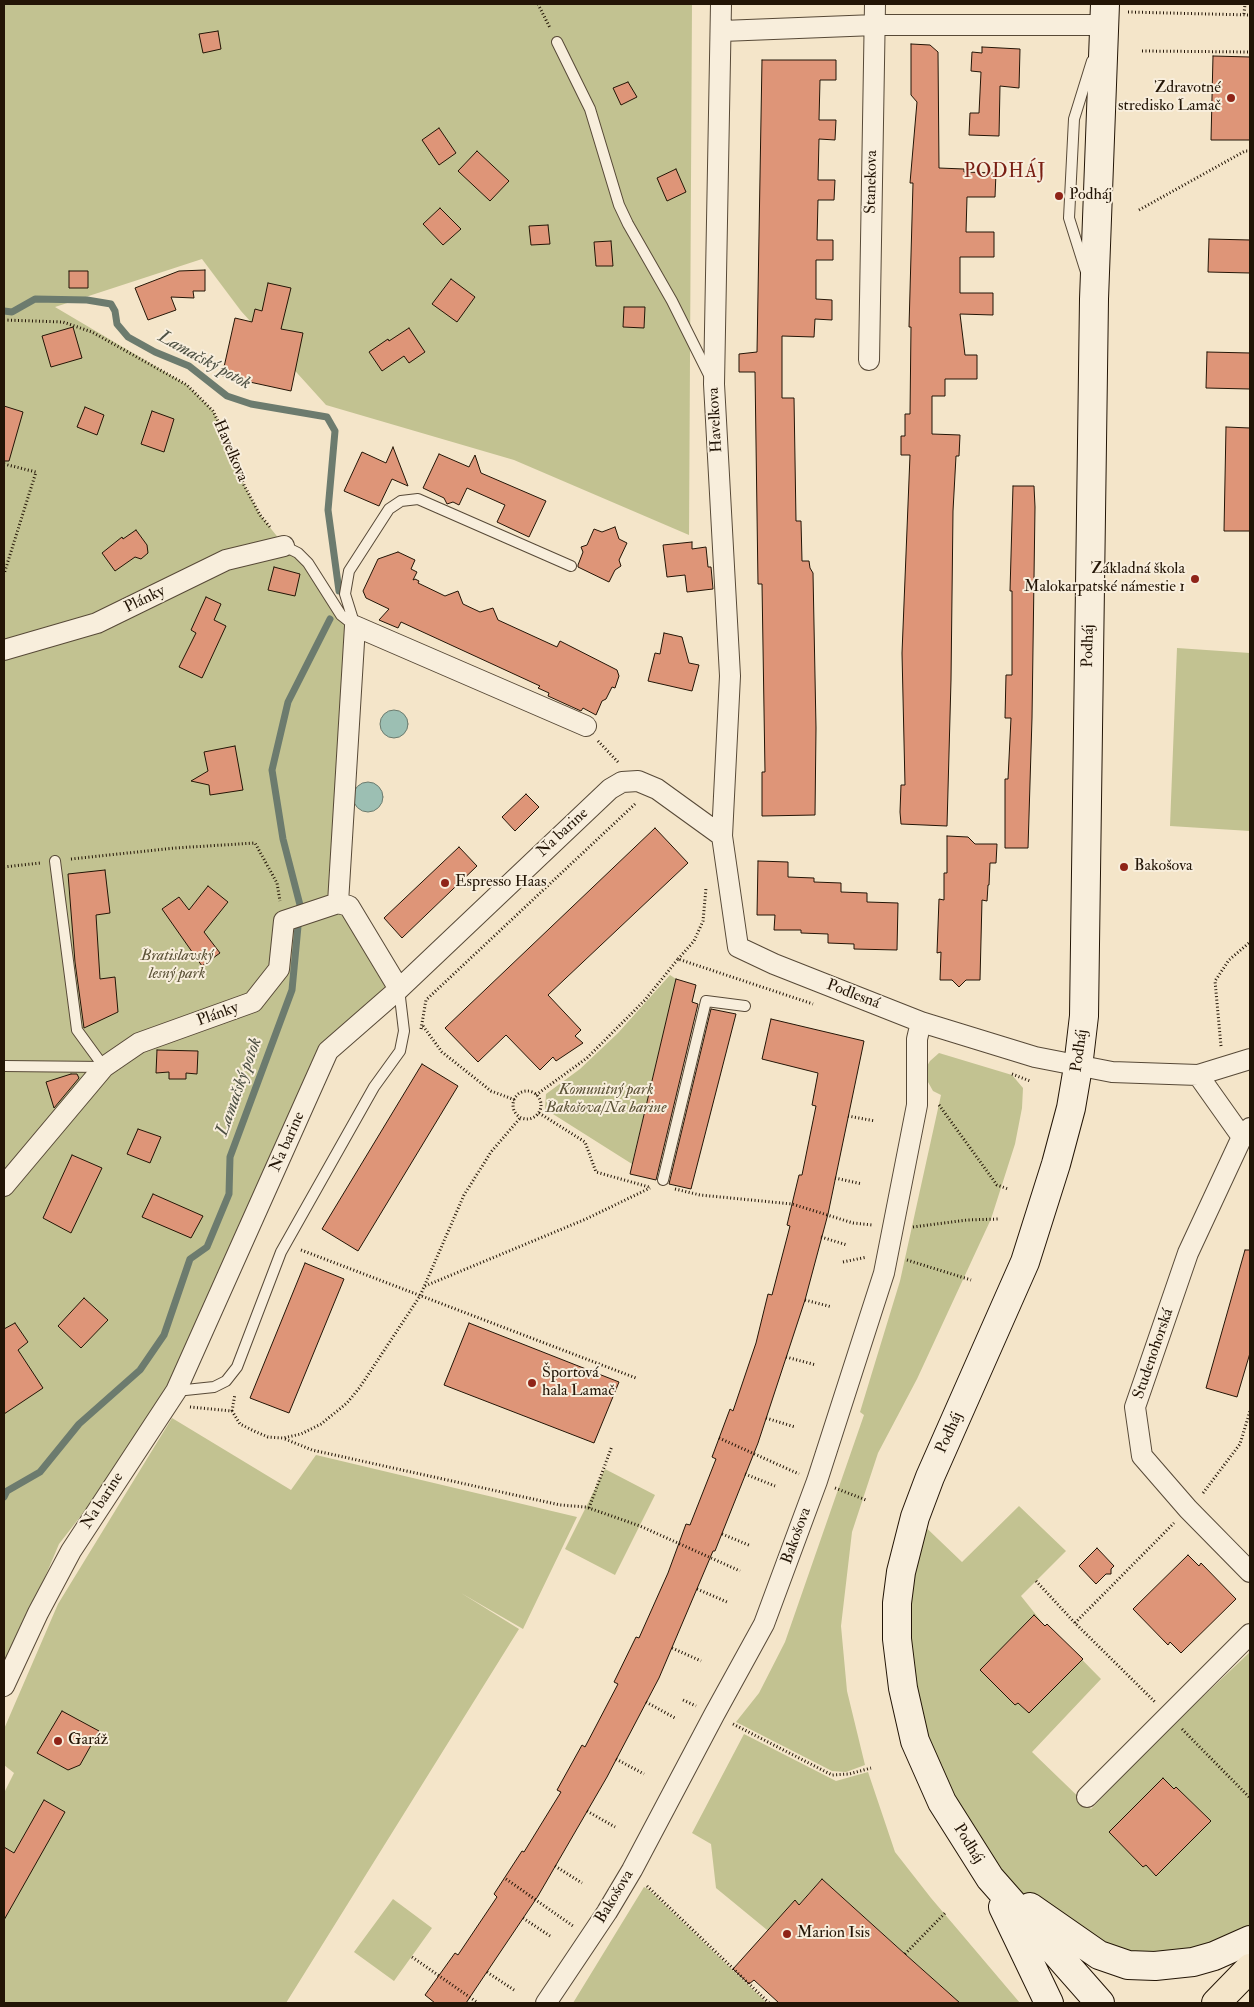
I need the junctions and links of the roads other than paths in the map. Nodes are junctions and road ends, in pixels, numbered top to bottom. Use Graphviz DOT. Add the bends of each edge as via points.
graph roads {
  1 [pos="721,4"];
  2 [pos="874,4"];
  3 [pos="1104,14"];
  4 [pos="875,25"];
  5 [pos="722,31"];
  6 [pos="557,42"];
  7 [pos="868,360"];
  8 [pos="714,384"];
  9 [pos="284,546"];
  10 [pos="570,566"];
  11 [pos="355,626"];
  12 [pos="4,650"];
  13 [pos="586,726"];
  14 [pos="722,836"];
  15 [pos="55,861"];
  16 [pos="338,903"];
  17 [pos="399,989"];
  18 [pos="745,1006"];
  19 [pos="921,1022"];
  20 [pos="1250,1060"];
  21 [pos="4,1066"];
  22 [pos="104,1067"];
  23 [pos="1078,1067"];
  24 [pos="1198,1075"];
  25 [pos="1246,1132"];
  26 [pos="659,1184"];
  27 [pos="4,1186"];
  28 [pos="171,1398"];
  29 [pos="1250,1572"];
  30 [pos="1250,1634"];
  31 [pos="4,1686"];
  32 [pos="1087,1797"];
  33 [pos="990,1878"];
  34 [pos="1250,1940"];
  35 [pos="1250,1968"];
  36 [pos="546,2003"];
  37 [pos="1049,2003"];
  38 [pos="1100,2003"];
  39 [pos="1216,2003"];
  1 -- 5 [label="street, Havelkova"];
  2 -- 4 [label="street, Stanekova"];
  3 -- 4 [label="street"];
  3 -- 23 [label="street, Podháj" via="1094,299 1084,1016"];
  4 -- 5 [label="street"];
  4 -- 7 [label="street, Stanekova"];
  5 -- 8 [label="street, Havelkova"];
  6 -- 8 [label="lane" via="590,109 619,205"];
  8 -- 14 [label="street, Havelkova" via="730,676"];
  9 -- 11 [label="lane" via="308,563 341,615"];
  9 -- 12 [label="street, Plánky" via="226,560 97,623"];
  10 -- 11 [label="lane" via="418,499 401,501 389,509 350,571 345,594"];
  11 -- 13 [label="street"];
  11 -- 16 [label="street"];
  14 -- 17 [label="street, Na barine" via="657,789 638,781 622,782 610,789"];
  14 -- 19 [label="street, Podlesná" via="738,947"];
  15 -- 22 [label="lane" via="77,1030"];
  16 -- 17 [label="street" via="349,906"];
  16 -- 22 [label="street, Plánky" via="284,921 279,969 253,1002 139,1043"];
  17 -- 28 [label="street, Na barine" via="328,1052"];
  17 -- 28 [label="lane" via="404,1032 400,1051 374,1087 281,1252 237,1367 226,1381 214,1387"];
  18 -- 26 [label="lane" via="706,1001"];
  19 -- 23 [label="street, Podlesná"];
  19 -- 36 [label="street, Bakošova" via="917,1039 917,1105 884,1273 817,1481 764,1624 632,1870"];
  20 -- 24 [label="street"];
  21 -- 22 [label="lane"];
  22 -- 27 [label="street, Plánky"];
  23 -- 24 [label="street" via="1112,1072"];
  23 -- 33 [label="street, Podháj" via="1071,1108 1038,1222 1009,1302 930,1478 907,1546 897,1603 902,1679 915,1741 942,1802"];
  24 -- 25 [label="street, Studenohorská"];
  25 -- 29 [label="street, Studenohorská" via="1188,1253 1135,1407 1142,1456"];
  28 -- 31 [label="street, Na barine" via="70,1551"];
  30 -- 32 [label="street"];
  33 -- 34 [label="street" via="1093,1951 1128,1965 1193,1962"];
  33 -- 37 [label="street"];
  33 -- 38 [label="street, Podháj"];
  35 -- 39 [label="main road"];
}
